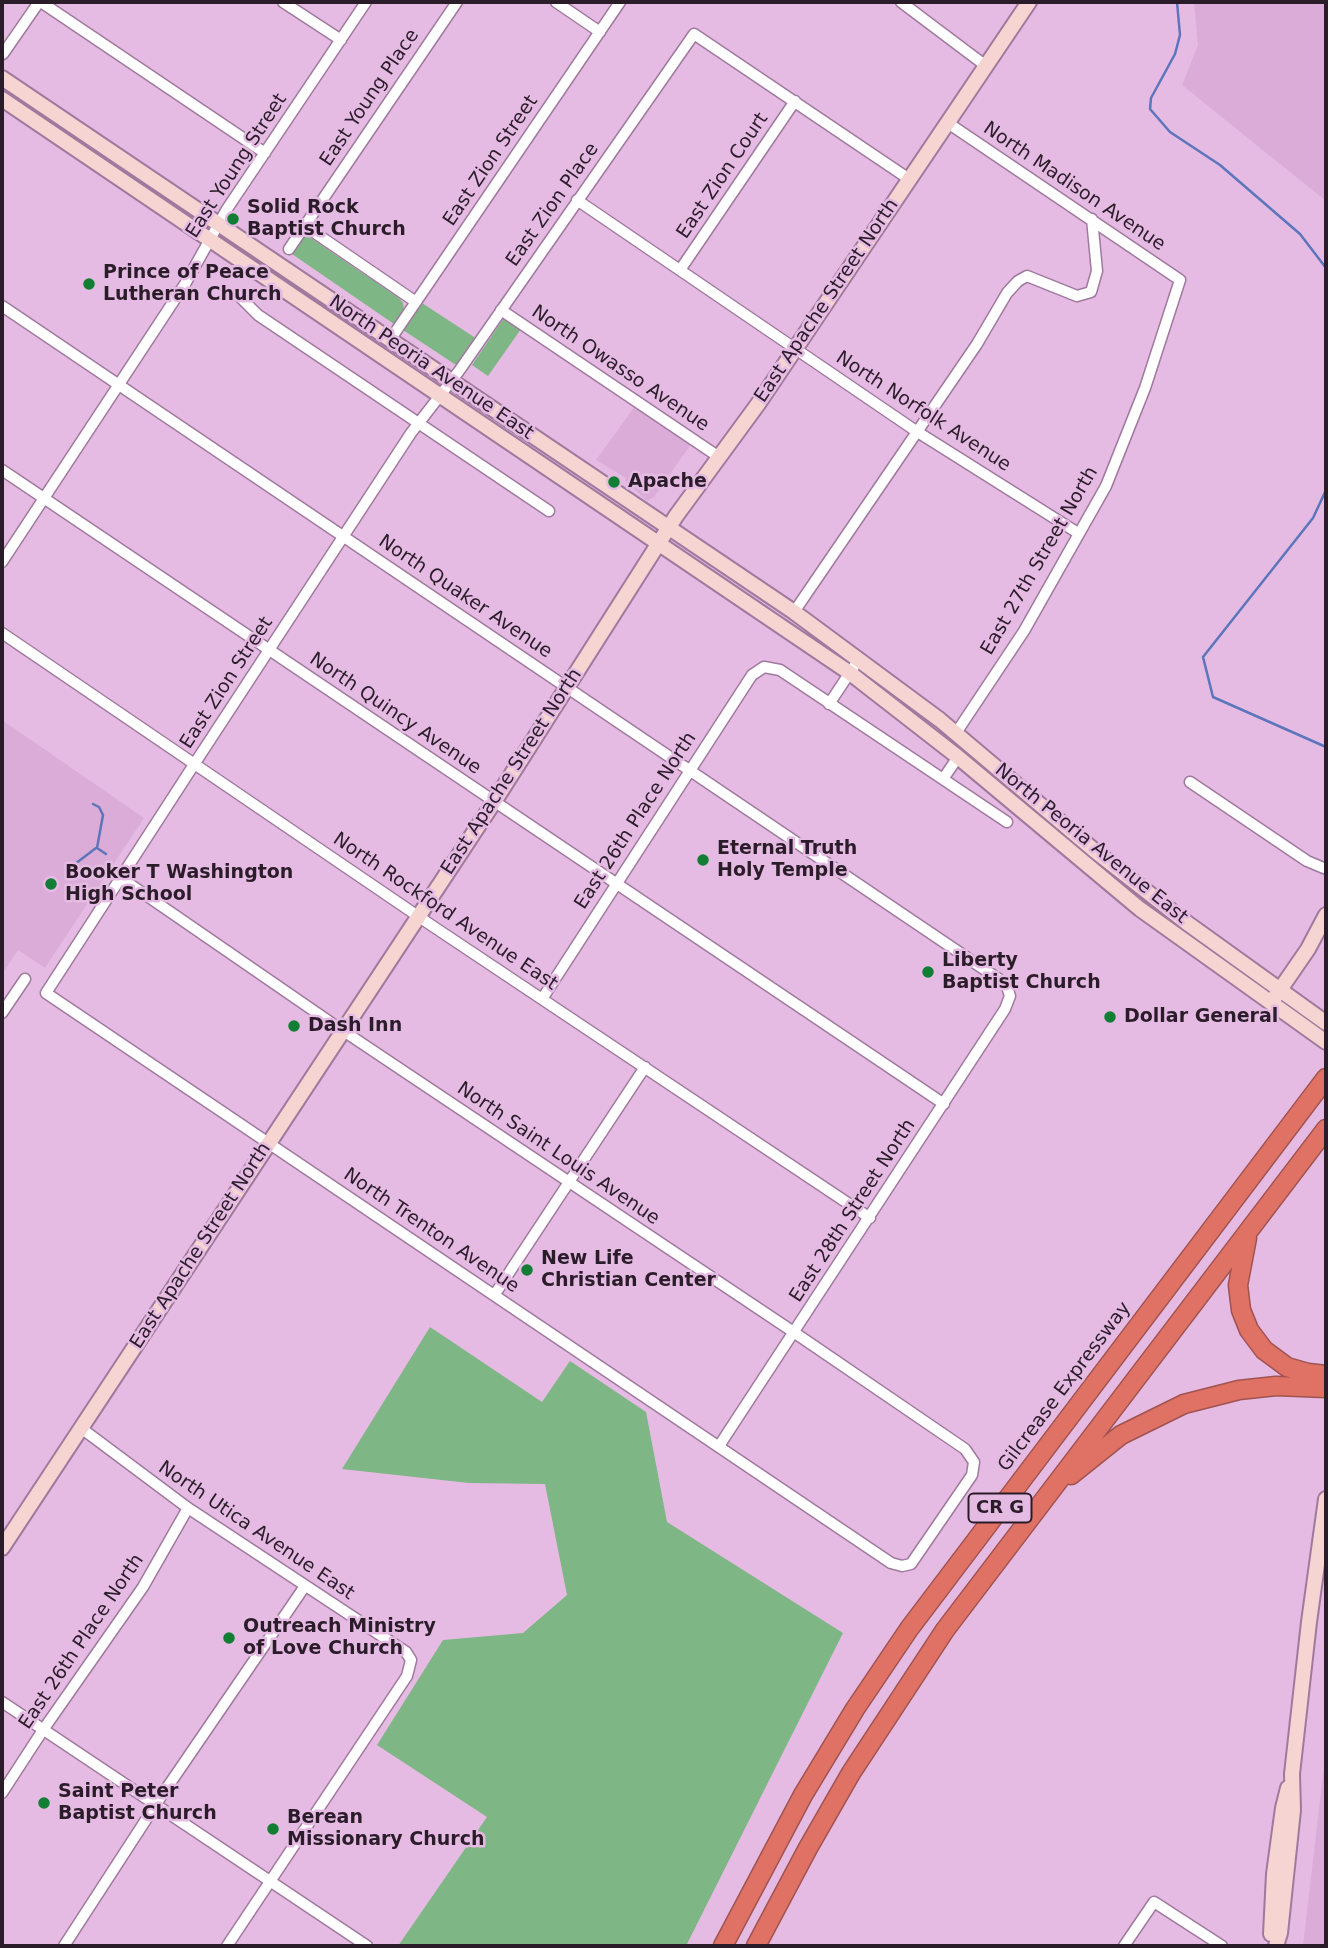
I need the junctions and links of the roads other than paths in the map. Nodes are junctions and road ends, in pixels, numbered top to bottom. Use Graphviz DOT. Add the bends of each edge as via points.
graph roads {
  1 [pos="40,2"];
  2 [pos="284,2"];
  3 [pos="366,2"];
  4 [pos="457,2"];
  5 [pos="556,2"];
  6 [pos="620,2"];
  7 [pos="901,2"];
  8 [pos="1029,2"];
  9 [pos="600,32"];
  10 [pos="341,40"];
  11 [pos="3,54"];
  12 [pos="986,66"];
  13 [pos="2,78"];
  14 [pos="2,99"];
  15 [pos="796,101"];
  16 [pos="948,123"];
  17 [pos="265,153"];
  18 [pos="909,179"];
  19 [pos="576,200"];
  20 [pos="1092,219"];
  21 [pos="218,224"];
  22 [pos="305,226"];
  23 [pos="209,238"];
  24 [pos="289,249"];
  25 [pos="680,270"];
  26 [pos="1180,280"];
  27 [pos="240,297"];
  28 [pos="416,302"];
  29 [pos="2,306"];
  30 [pos="501,310"];
  31 [pos="390,340"];
  32 [pos="796,349"];
  33 [pos="451,381"];
  34 [pos="119,385"];
  35 [pos="441,395"];
  36 [pos="419,423"];
  37 [pos="916,431"];
  38 [pos="719,457"];
  39 [pos="2,470"];
  40 [pos="44,498"];
  41 [pos="549,511"];
  42 [pos="668,528"];
  43 [pos="1078,533"];
  44 [pos="344,536"];
  45 [pos="660,543"];
  46 [pos="2,562"];
  47 [pos="794,612"];
  48 [pos="2,633"];
  49 [pos="269,650"];
  50 [pos="859,659"];
  51 [pos="764,667"];
  52 [pos="850,673"];
  53 [pos="567,687"];
  54 [pos="829,704"];
  55 [pos="956,733"];
  56 [pos="958,757"];
  57 [pos="195,763"];
  58 [pos="689,771"];
  59 [pos="943,779"];
  60 [pos="1190,782"];
  61 [pos="494,802"];
  62 [pos="1007,822"];
  63 [pos="1326,869"];
  64 [pos="121,878"];
  65 [pos="616,883"];
  66 [pos="419,915"];
  67 [pos="1326,915"];
  68 [pos="25,979"];
  69 [pos="1279,991"];
  70 [pos="1010,992"];
  71 [pos="47,993"];
  72 [pos="542,999"];
  73 [pos="1270,1004"];
  74 [pos="2,1013"];
  75 [pos="1326,1023"];
  76 [pos="342,1031"];
  77 [pos="1326,1042"];
  78 [pos="645,1067"];
  79 [pos="1326,1078"];
  80 [pos="944,1104"];
  81 [pos="1326,1129"];
  82 [pos="269,1144"];
  83 [pos="568,1182"];
  84 [pos="870,1218"];
  85 [pos="1249,1229"];
  86 [pos="495,1294"];
  87 [pos="795,1333"];
  88 [pos="1326,1375"];
  89 [pos="1326,1388"];
  90 [pos="81,1428"];
  91 [pos="719,1446"];
  92 [pos="1044,1498"];
  93 [pos="1326,1499"];
  94 [pos="188,1508"];
  95 [pos="2,1548"];
  96 [pos="902,1566"];
  97 [pos="305,1586"];
  98 [pos="2,1702"];
  99 [pos="43,1730"];
  100 [pos="2,1793"];
  101 [pos="157,1806"];
  102 [pos="271,1882"];
  103 [pos="64,1946"];
  104 [pos="227,1946"];
  105 [pos="367,1946"];
  106 [pos="723,1946"];
  107 [pos="756,1946"];
  108 [pos="1124,1946"];
  109 [pos="1222,1946"];
  110 [pos="1274,1946"];
  1 -- 11 [label="street"];
  1 -- 17 [label="street"];
  2 -- 10 [label="street"];
  3 -- 10 [label="street, East Young Street"];
  4 -- 22 [label="street, East Young Place"];
  5 -- 9 [label="street"];
  6 -- 9 [label="street, East Zion Street"];
  7 -- 12 [label="street"];
  8 -- 12 [label="main road, East Apache Street North"];
  9 -- 28 [label="street, East Zion Street"];
  10 -- 17 [label="street, East Young Street"];
  12 -- 16 [label="main road, East Apache Street North"];
  13 -- 21 [label="main road, North Peoria Avenue East"];
  14 -- 23 [label="main road, North Peoria Avenue East"];
  15 -- 18 [label="street"];
  15 -- 19 [label="street, East Zion Place" via="694,34"];
  15 -- 25 [label="street, East Zion Court"];
  16 -- 18 [label="main road, East Apache Street North"];
  16 -- 20 [label="street, North Madison Avenue"];
  17 -- 21 [label="street, East Young Street"];
  18 -- 32 [label="main road, East Apache Street North"];
  19 -- 25 [label="street, North Norfolk Avenue"];
  19 -- 30 [label="street, East Zion Place"];
  20 -- 26 [label="street, North Madison Avenue"];
  20 -- 37 [label="street" via="1097,271 1091,292 1077,296 1027,276 1018,281"];
  21 -- 23 [label="street, East Young Street"];
  21 -- 31 [label="main road, North Peoria Avenue East"];
  22 -- 24 [label="street, East Young Place"];
  22 -- 28 [label="street"];
  23 -- 34 [label="street, East Young Street" via="185,284"];
  23 -- 35 [label="main road, North Peoria Avenue East"];
  25 -- 32 [label="street, North Norfolk Avenue"];
  26 -- 43 [label="street, East 27th Street North" via="1111,474"];
  27 -- 36 [label="street" via="258,315"];
  28 -- 31 [label="street, East Zion Street"];
  29 -- 34 [label="street, North Quaker Avenue"];
  30 -- 33 [label="street, East Zion Place"];
  30 -- 38 [label="street, North Owasso Avenue"];
  31 -- 33 [label="main road, North Peoria Avenue East"];
  32 -- 37 [label="street, North Norfolk Avenue"];
  32 -- 38 [label="main road, East Apache Street North"];
  33 -- 35 [label="street, East Zion Place"];
  33 -- 42 [label="main road, North Peoria Avenue East"];
  34 -- 40 [label="street, East Young Street"];
  34 -- 44 [label="street, North Quaker Avenue"];
  35 -- 36 [label="street, East Zion Street"];
  35 -- 45 [label="main road, North Peoria Avenue East"];
  36 -- 41 [label="street"];
  36 -- 44 [label="street, East Zion Street"];
  37 -- 43 [label="street, North Norfolk Avenue"];
  37 -- 47 [label="street"];
  38 -- 42 [label="main road, East Apache Street North"];
  39 -- 40 [label="street, North Quincy Avenue"];
  40 -- 46 [label="street, East Young Street"];
  40 -- 49 [label="street, North Quincy Avenue"];
  42 -- 45 [label="main road, East Apache Street North"];
  42 -- 47 [label="main road, North Peoria Avenue East"];
  43 -- 55 [label="street, East 27th Street North" via="1024,631"];
  44 -- 49 [label="street, East Zion Street"];
  44 -- 53 [label="street, North Quaker Avenue"];
  45 -- 52 [label="main road, North Peoria Avenue East"];
  45 -- 53 [label="main road, East Apache Street North"];
  47 -- 50 [label="main road, North Peoria Avenue East"];
  48 -- 57 [label="street, North Rockford Avenue East"];
  49 -- 57 [label="street, East Zion Street"];
  49 -- 61 [label="street, North Quincy Avenue"];
  50 -- 52 [label="street"];
  50 -- 55 [label="main road, North Peoria Avenue East"];
  51 -- 54 [label="street, North Peoria Avenue East" via="776,668"];
  51 -- 58 [label="street, East 26th Place North" via="752,675"];
  52 -- 54 [label="street"];
  52 -- 56 [label="main road, North Peoria Avenue East"];
  53 -- 58 [label="street, North Quaker Avenue"];
  53 -- 61 [label="main road, East Apache Street North"];
  54 -- 59 [label="street, North Peoria Avenue East"];
  55 -- 69 [label="main road, North Peoria Avenue East" via="1095,851"];
  56 -- 59 [label="street"];
  56 -- 73 [label="main road, North Peoria Avenue East" via="1140,909"];
  57 -- 64 [label="street, East Zion Street"];
  57 -- 66 [label="street, North Rockford Avenue East"];
  58 -- 65 [label="street, East 26th Place North"];
  58 -- 70 [label="street, North Quaker Avenue" via="999,977"];
  59 -- 62 [label="street, North Peoria Avenue East"];
  60 -- 63 [label="street"];
  61 -- 65 [label="street, North Quincy Avenue"];
  61 -- 66 [label="main road, East Apache Street North"];
  64 -- 71 [label="street, East Zion Street"];
  64 -- 76 [label="street, North Saint Louis Avenue"];
  65 -- 72 [label="street, East 26th Place North"];
  65 -- 80 [label="street, North Quincy Avenue"];
  66 -- 72 [label="street, North Rockford Avenue East"];
  66 -- 76 [label="main road, East Apache Street North"];
  67 -- 69 [label="main road"];
  68 -- 74 [label="street"];
  69 -- 73 [label="main road"];
  69 -- 75 [label="main road, North Peoria Avenue East"];
  70 -- 80 [label="street, East 28th Street North" via="1005,1009"];
  71 -- 82 [label="street, North Trenton Avenue"];
  72 -- 78 [label="street, North Rockford Avenue East"];
  73 -- 77 [label="main road, North Peoria Avenue East"];
  76 -- 82 [label="main road, East Apache Street North"];
  76 -- 83 [label="street, North Saint Louis Avenue"];
  78 -- 83 [label="street"];
  78 -- 84 [label="street, North Rockford Avenue East"];
  79 -- 106 [label="highway, Gilcrease Expressway / CR G" via="909,1629 803,1795"];
  80 -- 84 [label="street, East 28th Street North"];
  81 -- 85 [label="highway, CR G"];
  82 -- 86 [label="street, North Trenton Avenue"];
  82 -- 90 [label="main road, East Apache Street North"];
  83 -- 86 [label="street"];
  83 -- 87 [label="street, North Saint Louis Avenue"];
  84 -- 87 [label="street, East 28th Street North"];
  85 -- 88 [label="highway" via="1238,1285 1249,1330 1264,1350 1287,1367"];
  85 -- 92 [label="highway, CR G"];
  86 -- 91 [label="street, North Trenton Avenue"];
  87 -- 91 [label="street, East 28th Street North"];
  87 -- 96 [label="street, North Saint Louis Avenue" via="965,1449 974,1462 972,1475 916,1558"];
  89 -- 92 [label="highway" via="1239,1390 1184,1404 1121,1435"];
  90 -- 94 [label="street, North Utica Avenue East"];
  90 -- 95 [label="main road, East Apache Street North"];
  91 -- 96 [label="street, North Trenton Avenue" via="891,1563"];
  92 -- 107 [label="highway, CR G" via="881,1725"];
  93 -- 110 [label="main road" via="1292,1774 1271,1898"];
  94 -- 97 [label="street, North Utica Avenue East"];
  94 -- 99 [label="street, East 26th Place North" via="143,1587"];
  97 -- 101 [label="street"];
  97 -- 102 [label="street, North Utica Avenue East" via="406,1652 411,1660 407,1676"];
  98 -- 99 [label="street"];
  99 -- 100 [label="street, East 26th Place North"];
  99 -- 101 [label="street"];
  101 -- 102 [label="street"];
  101 -- 103 [label="street"];
  102 -- 104 [label="street"];
  102 -- 105 [label="street"];
  108 -- 109 [label="street" via="1154,1902"];
}
